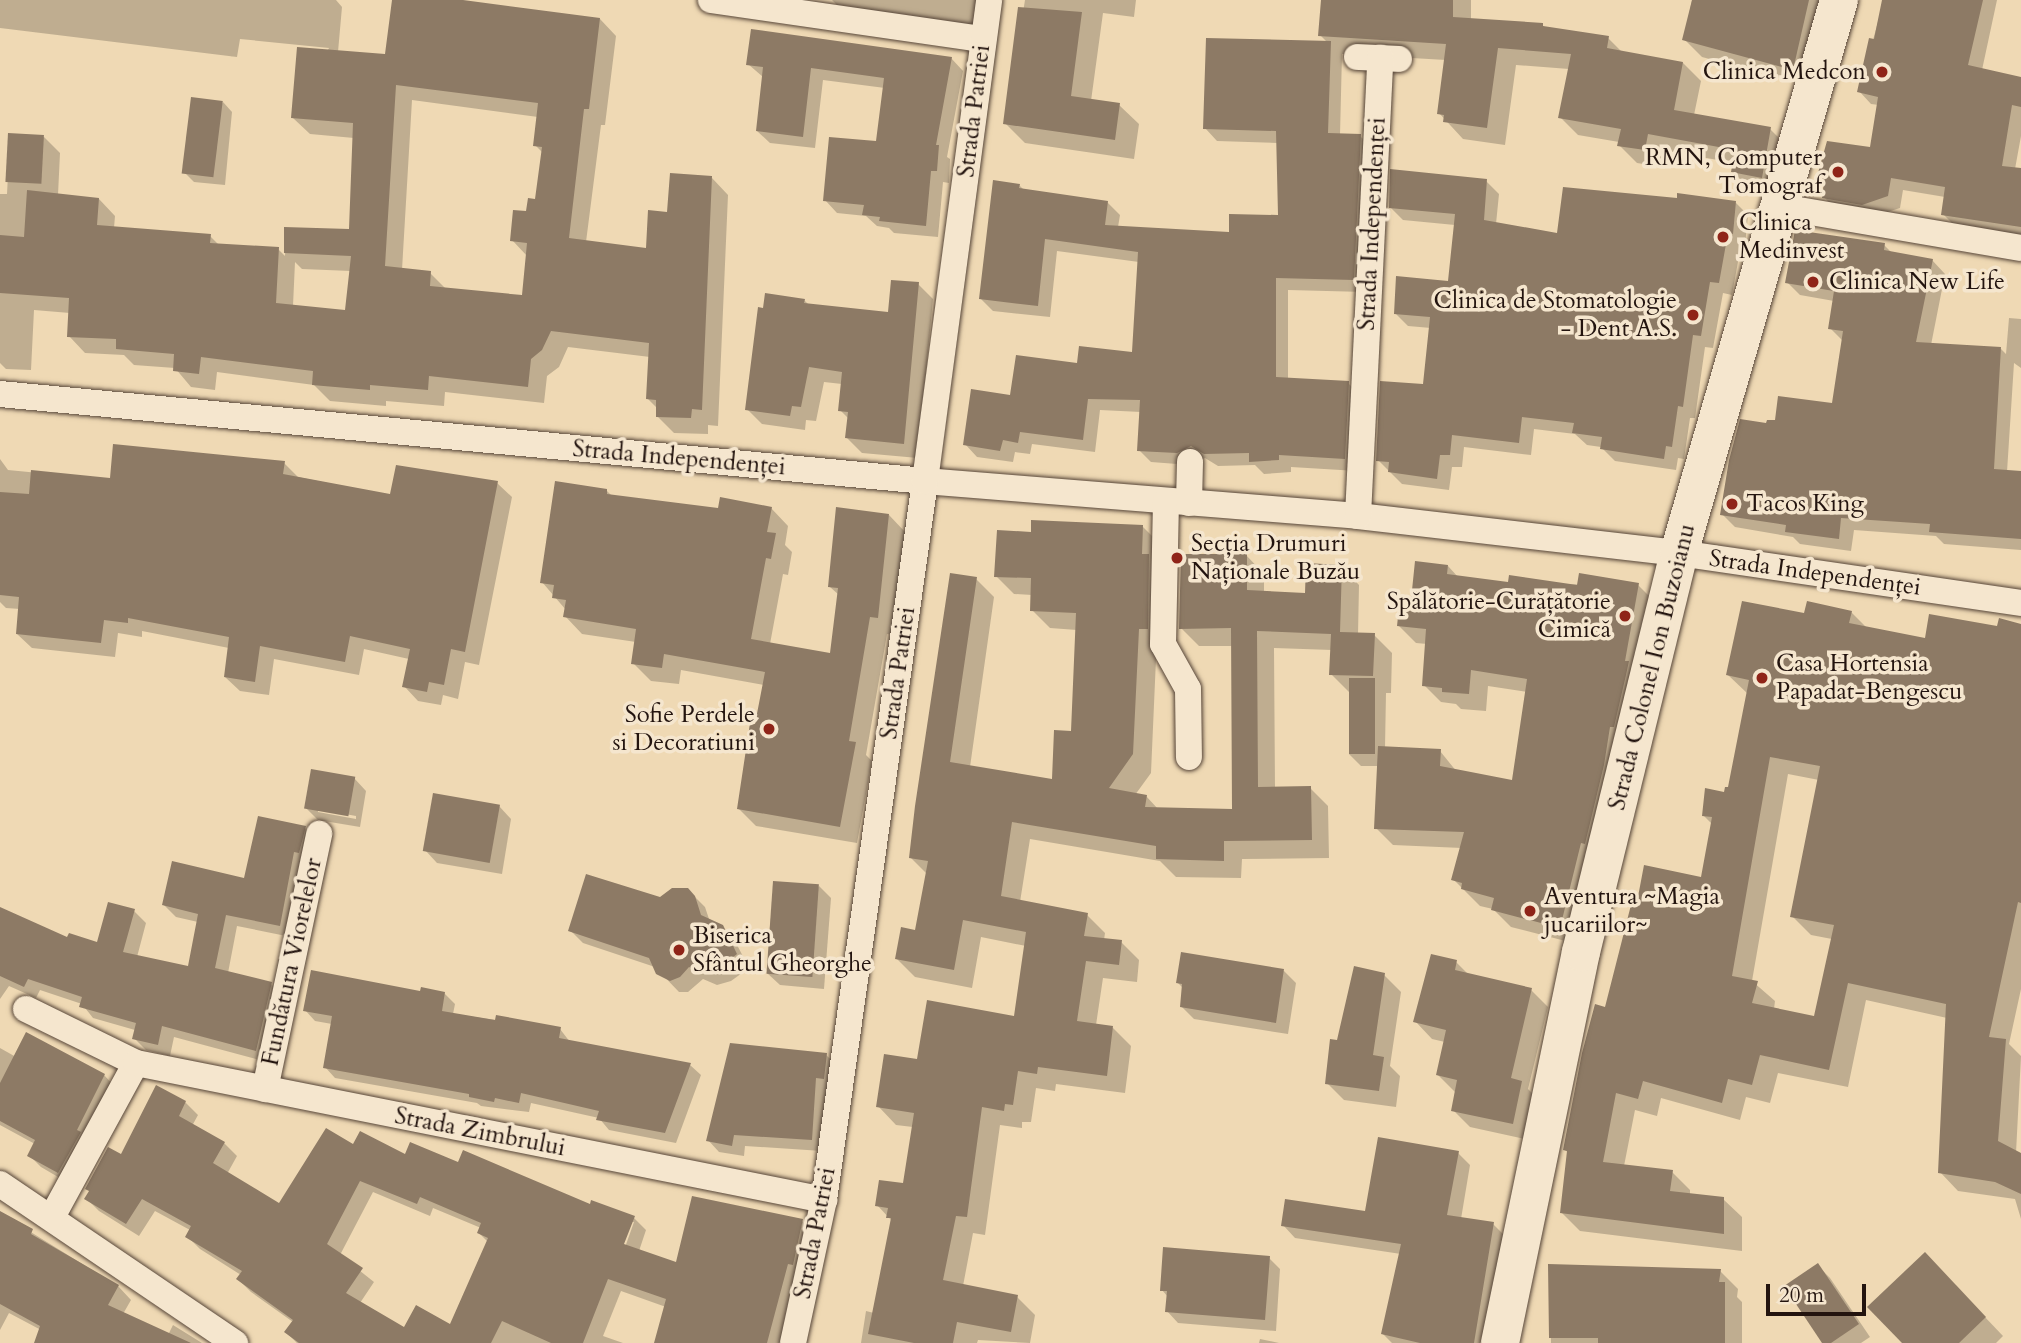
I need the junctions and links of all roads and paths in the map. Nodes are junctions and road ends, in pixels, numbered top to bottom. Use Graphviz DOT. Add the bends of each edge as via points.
graph roads {
  1 [pos="711,0"];
  2 [pos="989,0"];
  3 [pos="1839,0"];
  4 [pos="983,40"];
  5 [pos="1379,58"];
  6 [pos="1781,207"];
  7 [pos="2021,248"];
  8 [pos="0,394"];
  9 [pos="1190,462"];
  10 [pos="925,481"];
  11 [pos="1178,502"];
  12 [pos="1358,516"];
  13 [pos="1679,552"];
  14 [pos="2021,603"];
  15 [pos="1189,757"];
  16 [pos="319,834"];
  17 [pos="26,1009"];
  18 [pos="136,1063"];
  19 [pos="265,1089"];
  20 [pos="0,1184"];
  21 [pos="824,1200"];
  22 [pos="52,1217"];
  23 [pos="235,1343"];
  24 [pos="793,1343"];
  25 [pos="1500,1343"];
  1 -- 4 [label="street"];
  2 -- 4 [label="street, Strada Patriei"];
  3 -- 6 [label="street, Strada Colonel Ion Buzoianu"];
  4 -- 10 [label="street, Strada Patriei"];
  5 -- 12 [label="street, Strada Independenței"];
  6 -- 7 [label="street"];
  6 -- 13 [label="street, Strada Colonel Ion Buzoianu"];
  8 -- 10 [label="street, Strada Independenței"];
  9 -- 11 [label="street"];
  10 -- 11 [label="street, Strada Independenței"];
  10 -- 21 [label="street, Strada Patriei"];
  11 -- 12 [label="street, Strada Independenței"];
  11 -- 15 [label="street" via="1163,644 1188,689"];
  12 -- 13 [label="street, Strada Independenței"];
  13 -- 14 [label="street, Strada Independenței"];
  13 -- 25 [label="street, Strada Colonel Ion Buzoianu" via="1581,952"];
  16 -- 19 [label="street, Fundătura Viorelelor"];
  17 -- 18 [label="street, Strada Zimbrului"];
  18 -- 19 [label="street, Strada Zimbrului"];
  18 -- 22 [label="street"];
  19 -- 21 [label="street, Strada Zimbrului"];
  20 -- 22 [label="street"];
  21 -- 24 [label="street, Strada Patriei"];
  22 -- 23 [label="street"];
}
